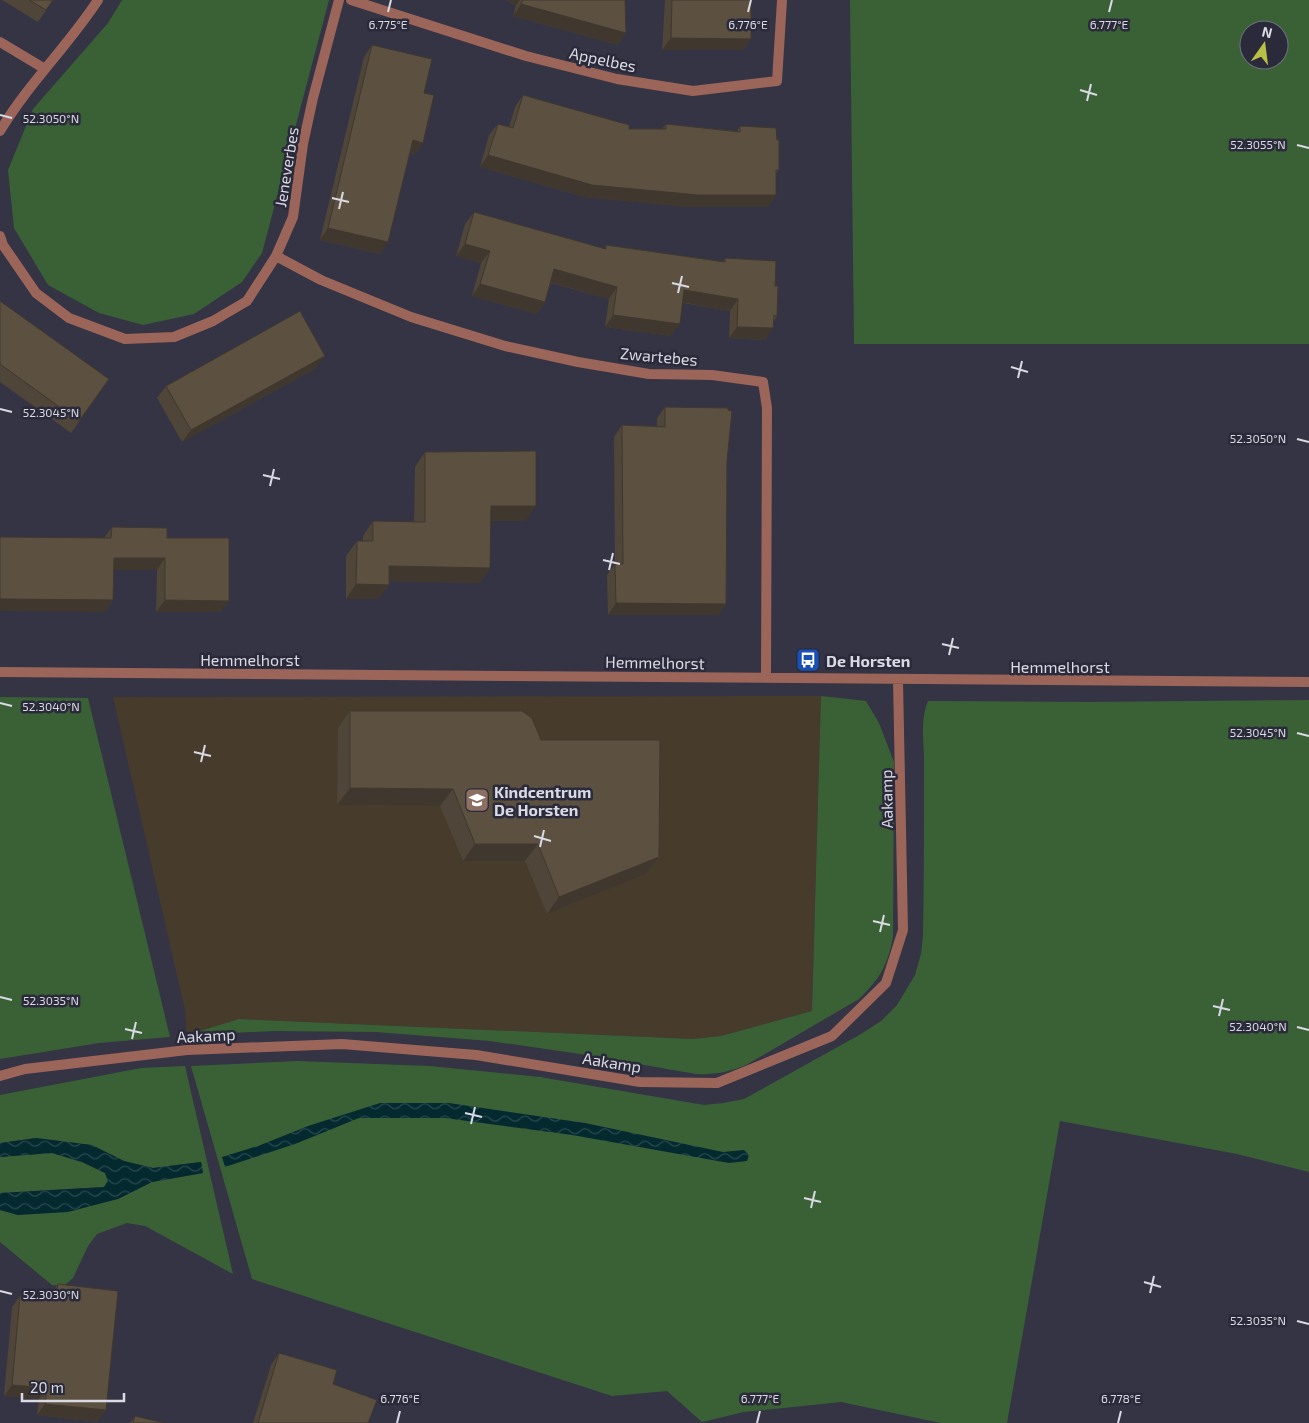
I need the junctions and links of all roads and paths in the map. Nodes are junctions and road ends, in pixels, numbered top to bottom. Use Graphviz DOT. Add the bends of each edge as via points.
graph roads {
  1 [pos="98,0"];
  2 [pos="340,0"];
  3 [pos="350,0"];
  4 [pos="782,0"];
  5 [pos="0,42"];
  6 [pos="45,69"];
  7 [pos="4,113"];
  8 [pos="0,131"];
  9 [pos="1,243"];
  10 [pos="276,256"];
  11 [pos="0,672"];
  12 [pos="766,678"];
  13 [pos="898,680"];
  14 [pos="1309,682"];
  15 [pos="0,1076"];
  1 -- 6 [label="street"];
  2 -- 10 [label="street, Jeneverbes" via="303,144 293,217"];
  3 -- 4 [label="street, Appelbes" via="526,56 617,78 693,91 777,81"];
  5 -- 6 [label="street"];
  6 -- 7 [label="street"];
  7 -- 8 [label="street"];
  9 -- 10 [label="street, Jeneverbes" via="36,293 69,318 125,339 174,337 213,321 247,301"];
  10 -- 12 [label="street, Zwartebes" via="321,280 411,317 505,346 649,374 712,375 763,382 767,408"];
  11 -- 12 [label="street, Hemmelhorst"];
  12 -- 13 [label="street, Hemmelhorst"];
  13 -- 14 [label="street, Hemmelhorst"];
  13 -- 15 [label="street, Aakamp" via="903,930 886,983 832,1036 717,1083 640,1082 476,1055 342,1044 187,1050 25,1069"];
}
